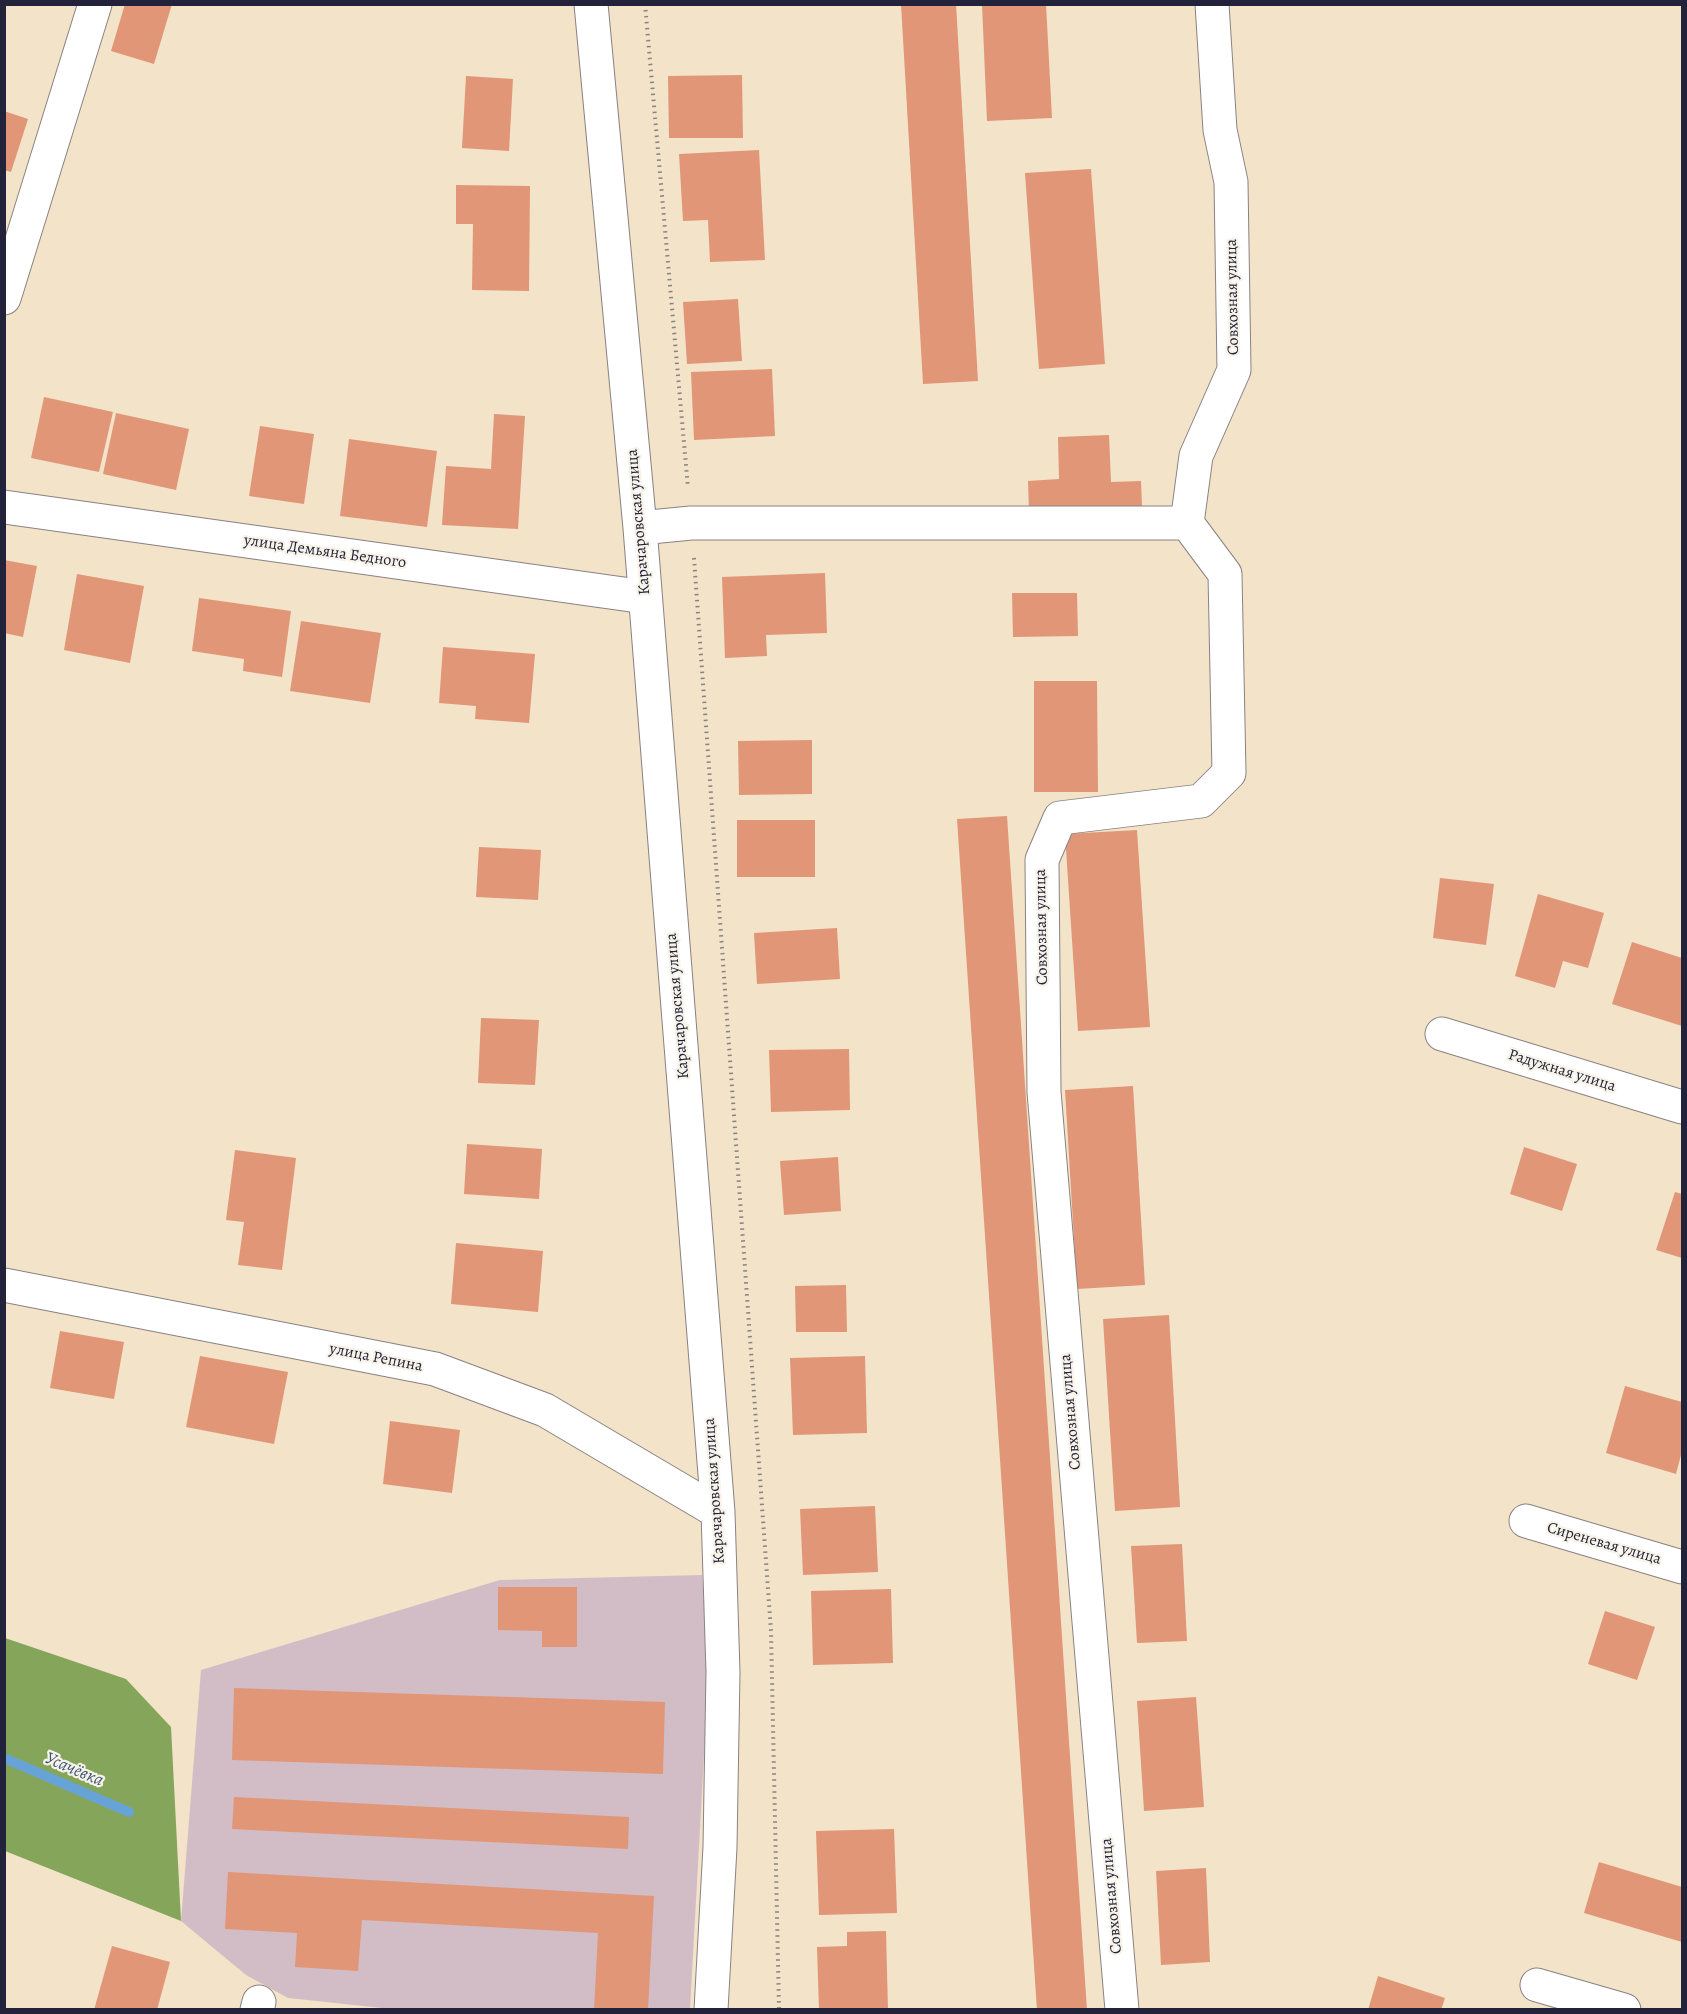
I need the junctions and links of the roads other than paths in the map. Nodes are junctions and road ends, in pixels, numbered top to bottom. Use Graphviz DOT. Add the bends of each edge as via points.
graph roads {
  1 [pos="95,4"];
  2 [pos="591,4"];
  3 [pos="1212,4"];
  4 [pos="4,298"];
  5 [pos="4,507"];
  6 [pos="1187,523"];
  7 [pos="640,528"];
  8 [pos="645,597"];
  9 [pos="1442,1034"];
  10 [pos="1683,1107"];
  11 [pos="4,1285"];
  12 [pos="718,1512"];
  13 [pos="1526,1521"];
  14 [pos="1683,1567"];
  15 [pos="1537,1984"];
  16 [pos="711,2010"];
  17 [pos="1122,2010"];
  18 [pos="1624,2010"];
  1 -- 4 [label="street"];
  2 -- 7 [label="street, Карачаровская улица"];
  3 -- 6 [label="street, Совхозная улица" via="1220,130 1231,182 1234,369 1196,456"];
  5 -- 8 [label="street, улица Демьяна Бедного"];
  6 -- 7 [label="street" via="691,524"];
  6 -- 17 [label="street, Совхозная улица" via="1226,574 1229,773 1201,801 1060,818 1042,860 1044,1092"];
  7 -- 8 [label="street, Карачаровская улица"];
  8 -- 12 [label="street, Карачаровская улица"];
  9 -- 10 [label="street, Радужная улица"];
  11 -- 12 [label="street, улица Репина" via="435,1369 545,1410"];
  12 -- 16 [label="street, Карачаровская улица" via="723,1672 720,1847"];
  13 -- 14 [label="street, Сиреневая улица"];
  15 -- 18 [label="street"];
}
